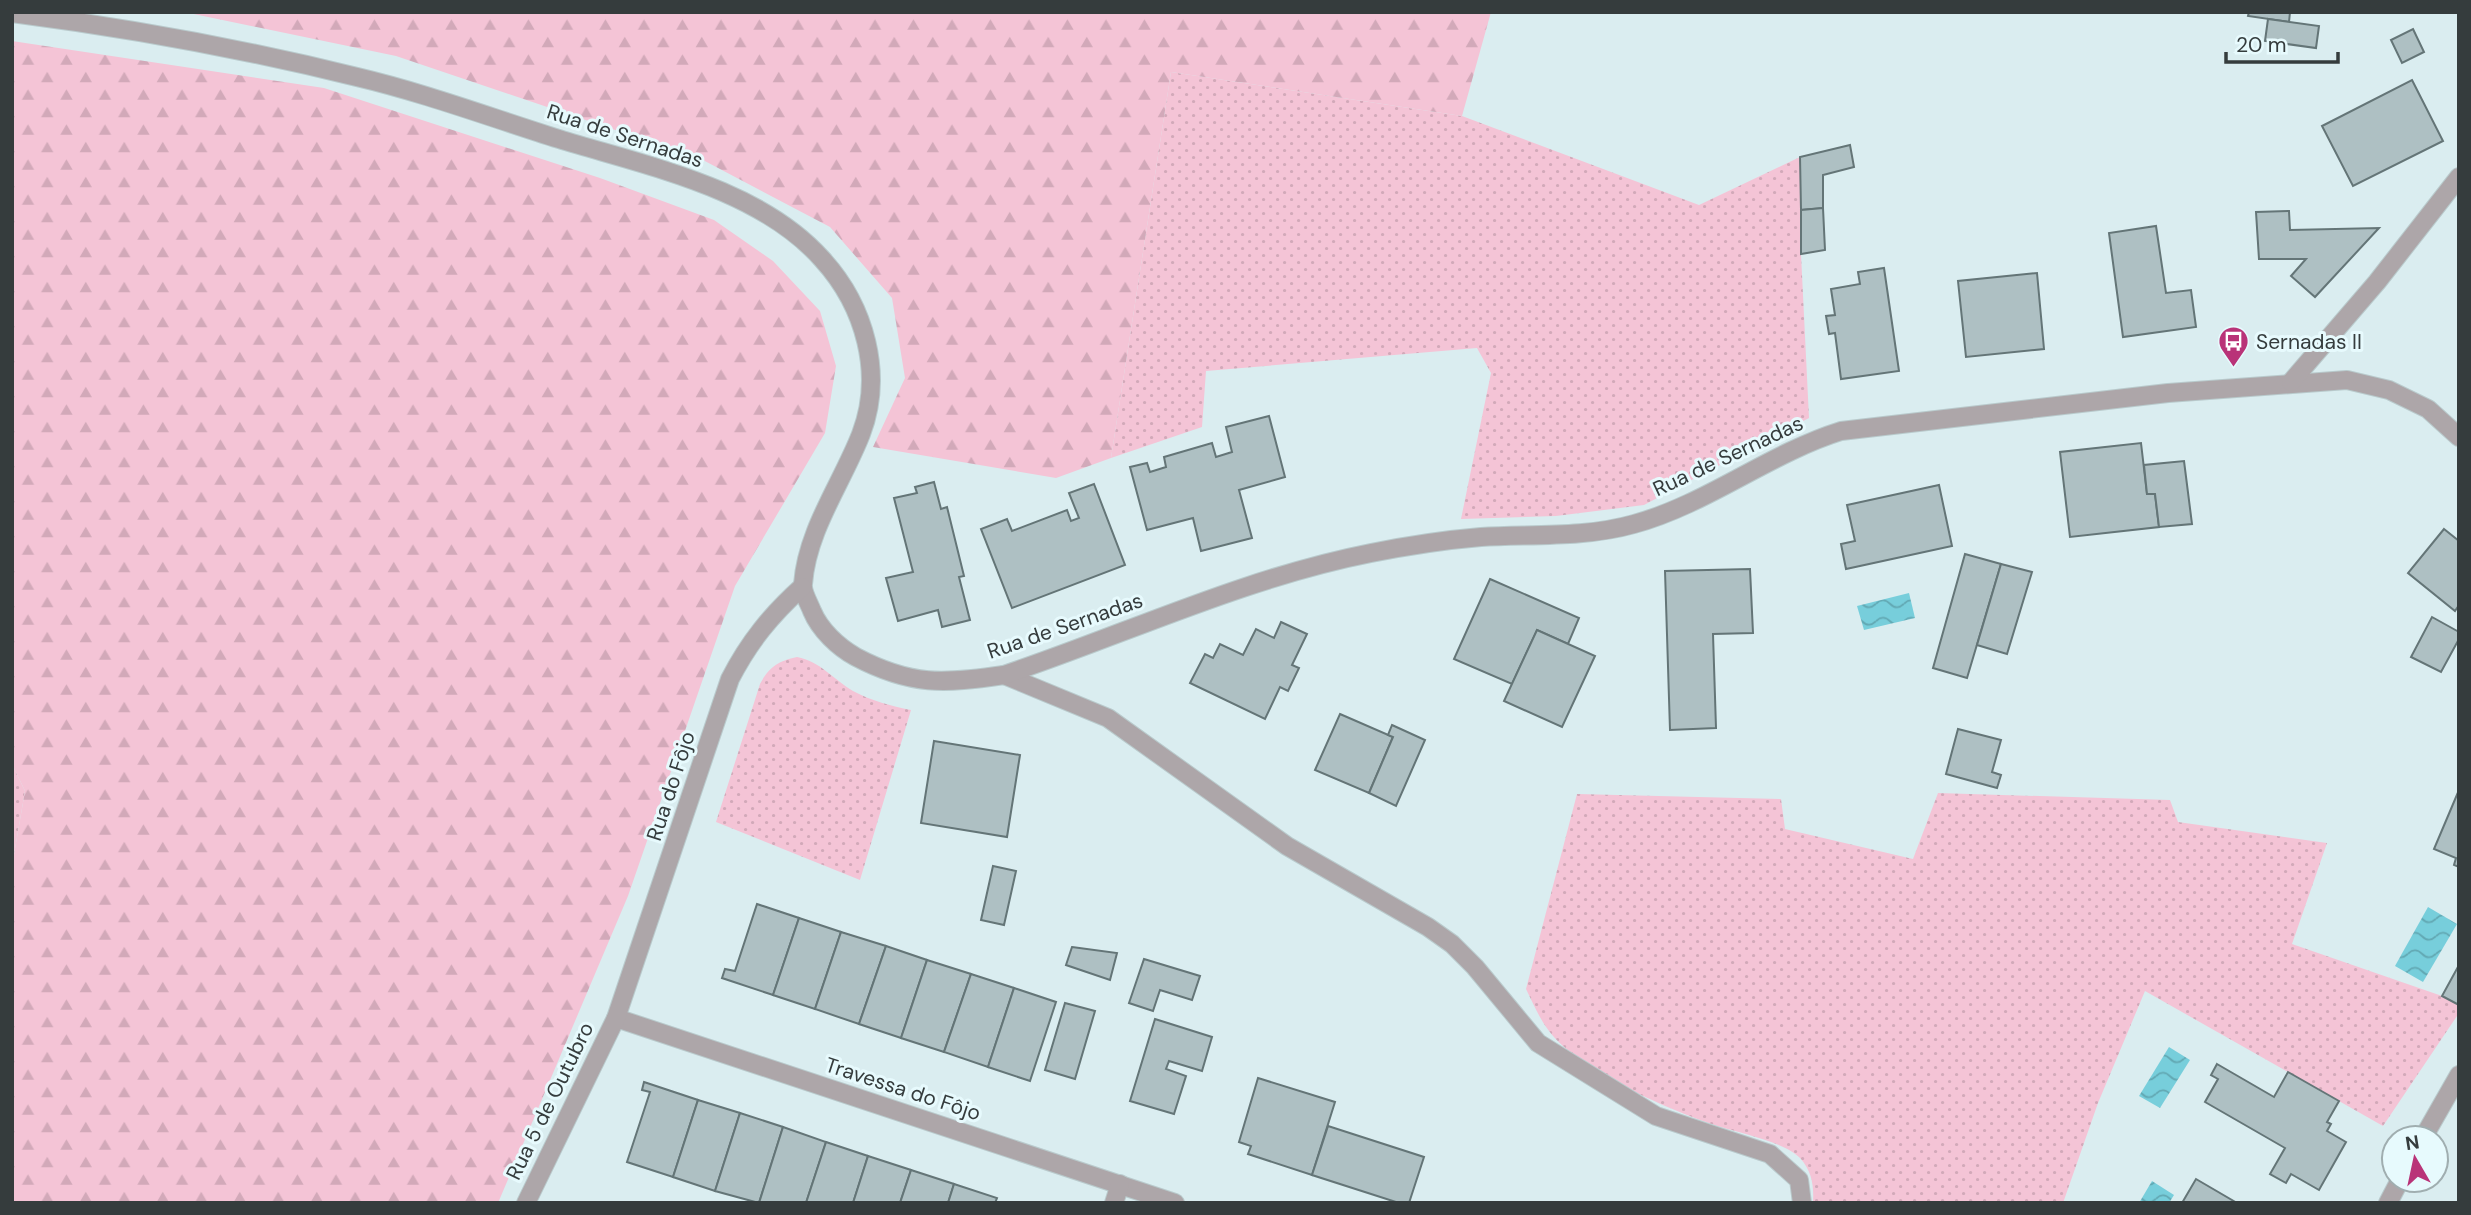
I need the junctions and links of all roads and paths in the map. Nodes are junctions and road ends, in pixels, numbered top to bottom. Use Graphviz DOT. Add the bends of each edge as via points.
graph roads {
  1 [pos="12,13"];
  2 [pos="2459,177"];
  3 [pos="2291,382"];
  4 [pos="2459,437"];
  5 [pos="802,587"];
  6 [pos="1004,675"];
  7 [pos="615,1018"];
  8 [pos="2459,1074"];
  9 [pos="2432,1124"];
  10 [pos="1120,1184"];
  11 [pos="526,1203"];
  12 [pos="1114,1203"];
  13 [pos="1175,1203"];
  14 [pos="1802,1203"];
  1 -- 5 [label="street, Rua de Sernadas" via="209,45 360,77 679,174 786,228 822,259 853,303 868,342 873,381 862,432 818,523"];
  2 -- 3 [label="street"];
  3 -- 4 [label="street, Rua de Sernadas" via="2347,380 2389,390 2428,409"];
  3 -- 6 [label="street, Rua de Sernadas" via="1841,431 1802,444 1684,506 1633,525 1478,537 1371,553 1281,575"];
  5 -- 6 [label="street, Rua de Sernadas" via="818,625 846,652 888,674 921,681"];
  5 -- 7 [label="street, Rua do Fôjo" via="749,643 730,679"];
  6 -- 14 [label="street" via="1108,718 1287,846 1428,927 1475,967 1538,1043 1656,1116 1770,1154 1799,1180"];
  7 -- 10 [label="street, Travessa do Fôjo"];
  7 -- 11 [label="street, Rua 5 de Outubro"];
  8 -- 9 [label="street"];
  10 -- 12 [label="street"];
  10 -- 13 [label="street, Travessa do Fôjo"];
}
